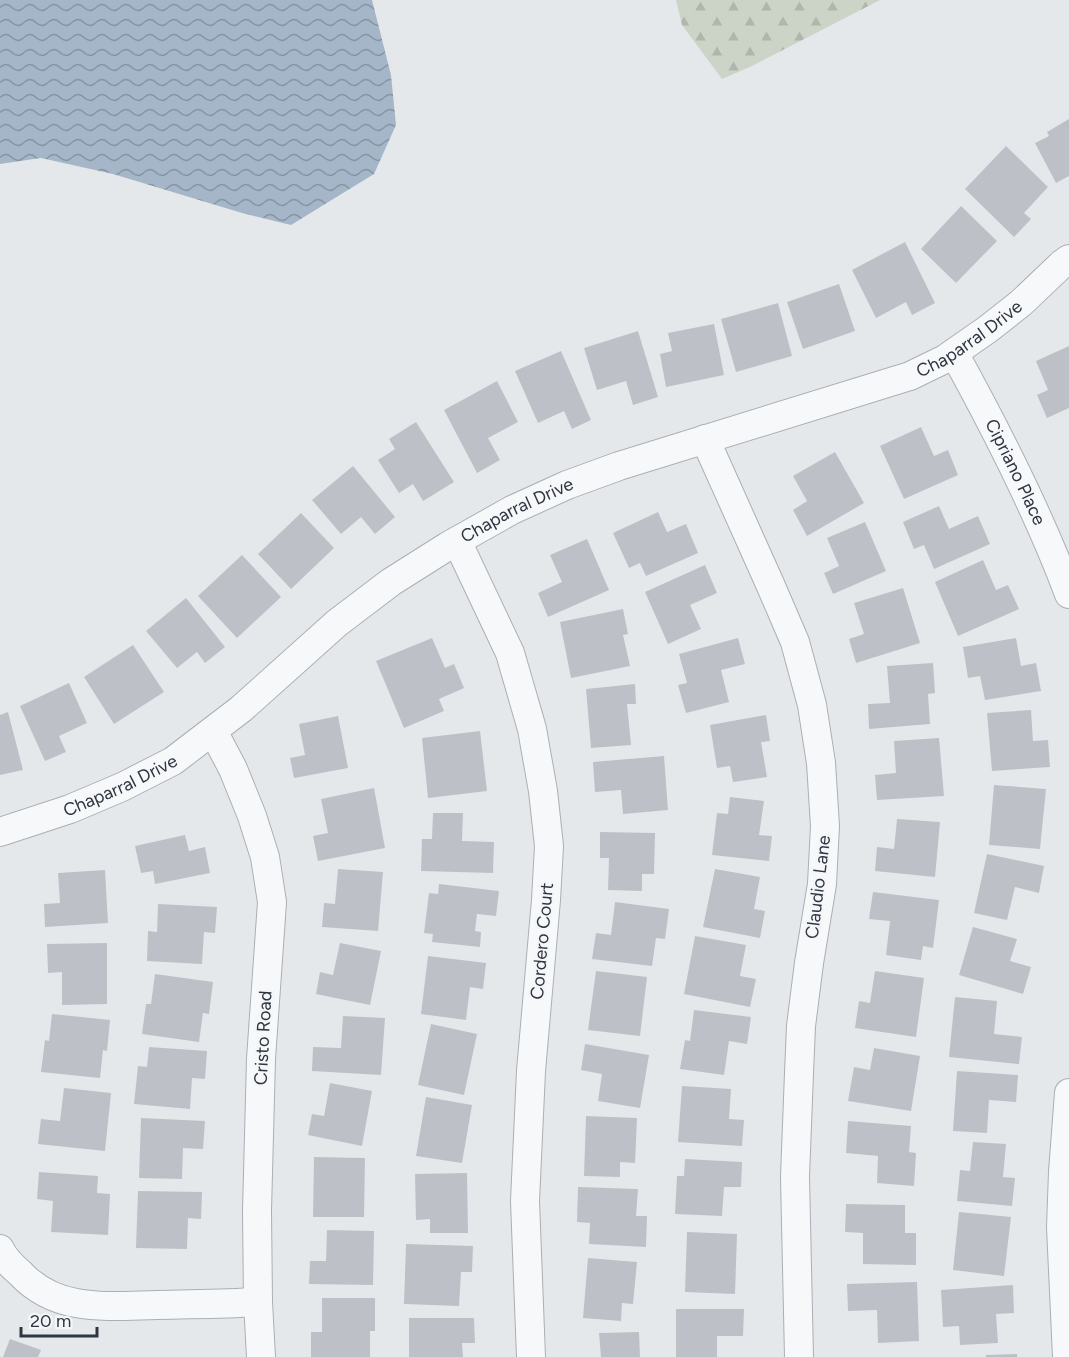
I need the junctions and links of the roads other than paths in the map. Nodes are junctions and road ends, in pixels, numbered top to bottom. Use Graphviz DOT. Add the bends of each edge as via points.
graph roads {
  1 [pos="1069,259"];
  2 [pos="954,352"];
  3 [pos="705,439"];
  4 [pos="457,541"];
  5 [pos="1069,594"];
  6 [pos="213,731"];
  7 [pos="0,832"];
  8 [pos="1069,1093"];
  9 [pos="0,1249"];
  10 [pos="258,1302"];
  11 [pos="261,1357"];
  12 [pos="531,1357"];
  13 [pos="799,1357"];
  14 [pos="1067,1357"];
  1 -- 2 [label="street, Chaparral Drive" via="1021,303"];
  2 -- 3 [label="street, Chaparral Drive" via="910,376"];
  2 -- 5 [label="street, Cipriano Place" via="1009,458"];
  3 -- 4 [label="street, Chaparral Drive" via="567,485"];
  3 -- 13 [label="street, Claudio Lane" via="795,642 812,705 821,763 825,826 822,884 801,1026 795,1176"];
  4 -- 6 [label="street, Chaparral Drive" via="337,622"];
  4 -- 12 [label="street, Cordero Court" via="510,654 532,729 549,846 525,1201"];
  6 -- 7 [label="street, Chaparral Drive" via="173,760 122,787"];
  6 -- 10 [label="street, Cristo Road" via="252,816 265,857 272,902 261,1059"];
  8 -- 14 [label="street" via="1061,1227"];
  9 -- 10 [label="street" via="27,1281 50,1296 75,1303 103,1306"];
  10 -- 11 [label="street, Cristo Road"];
}
